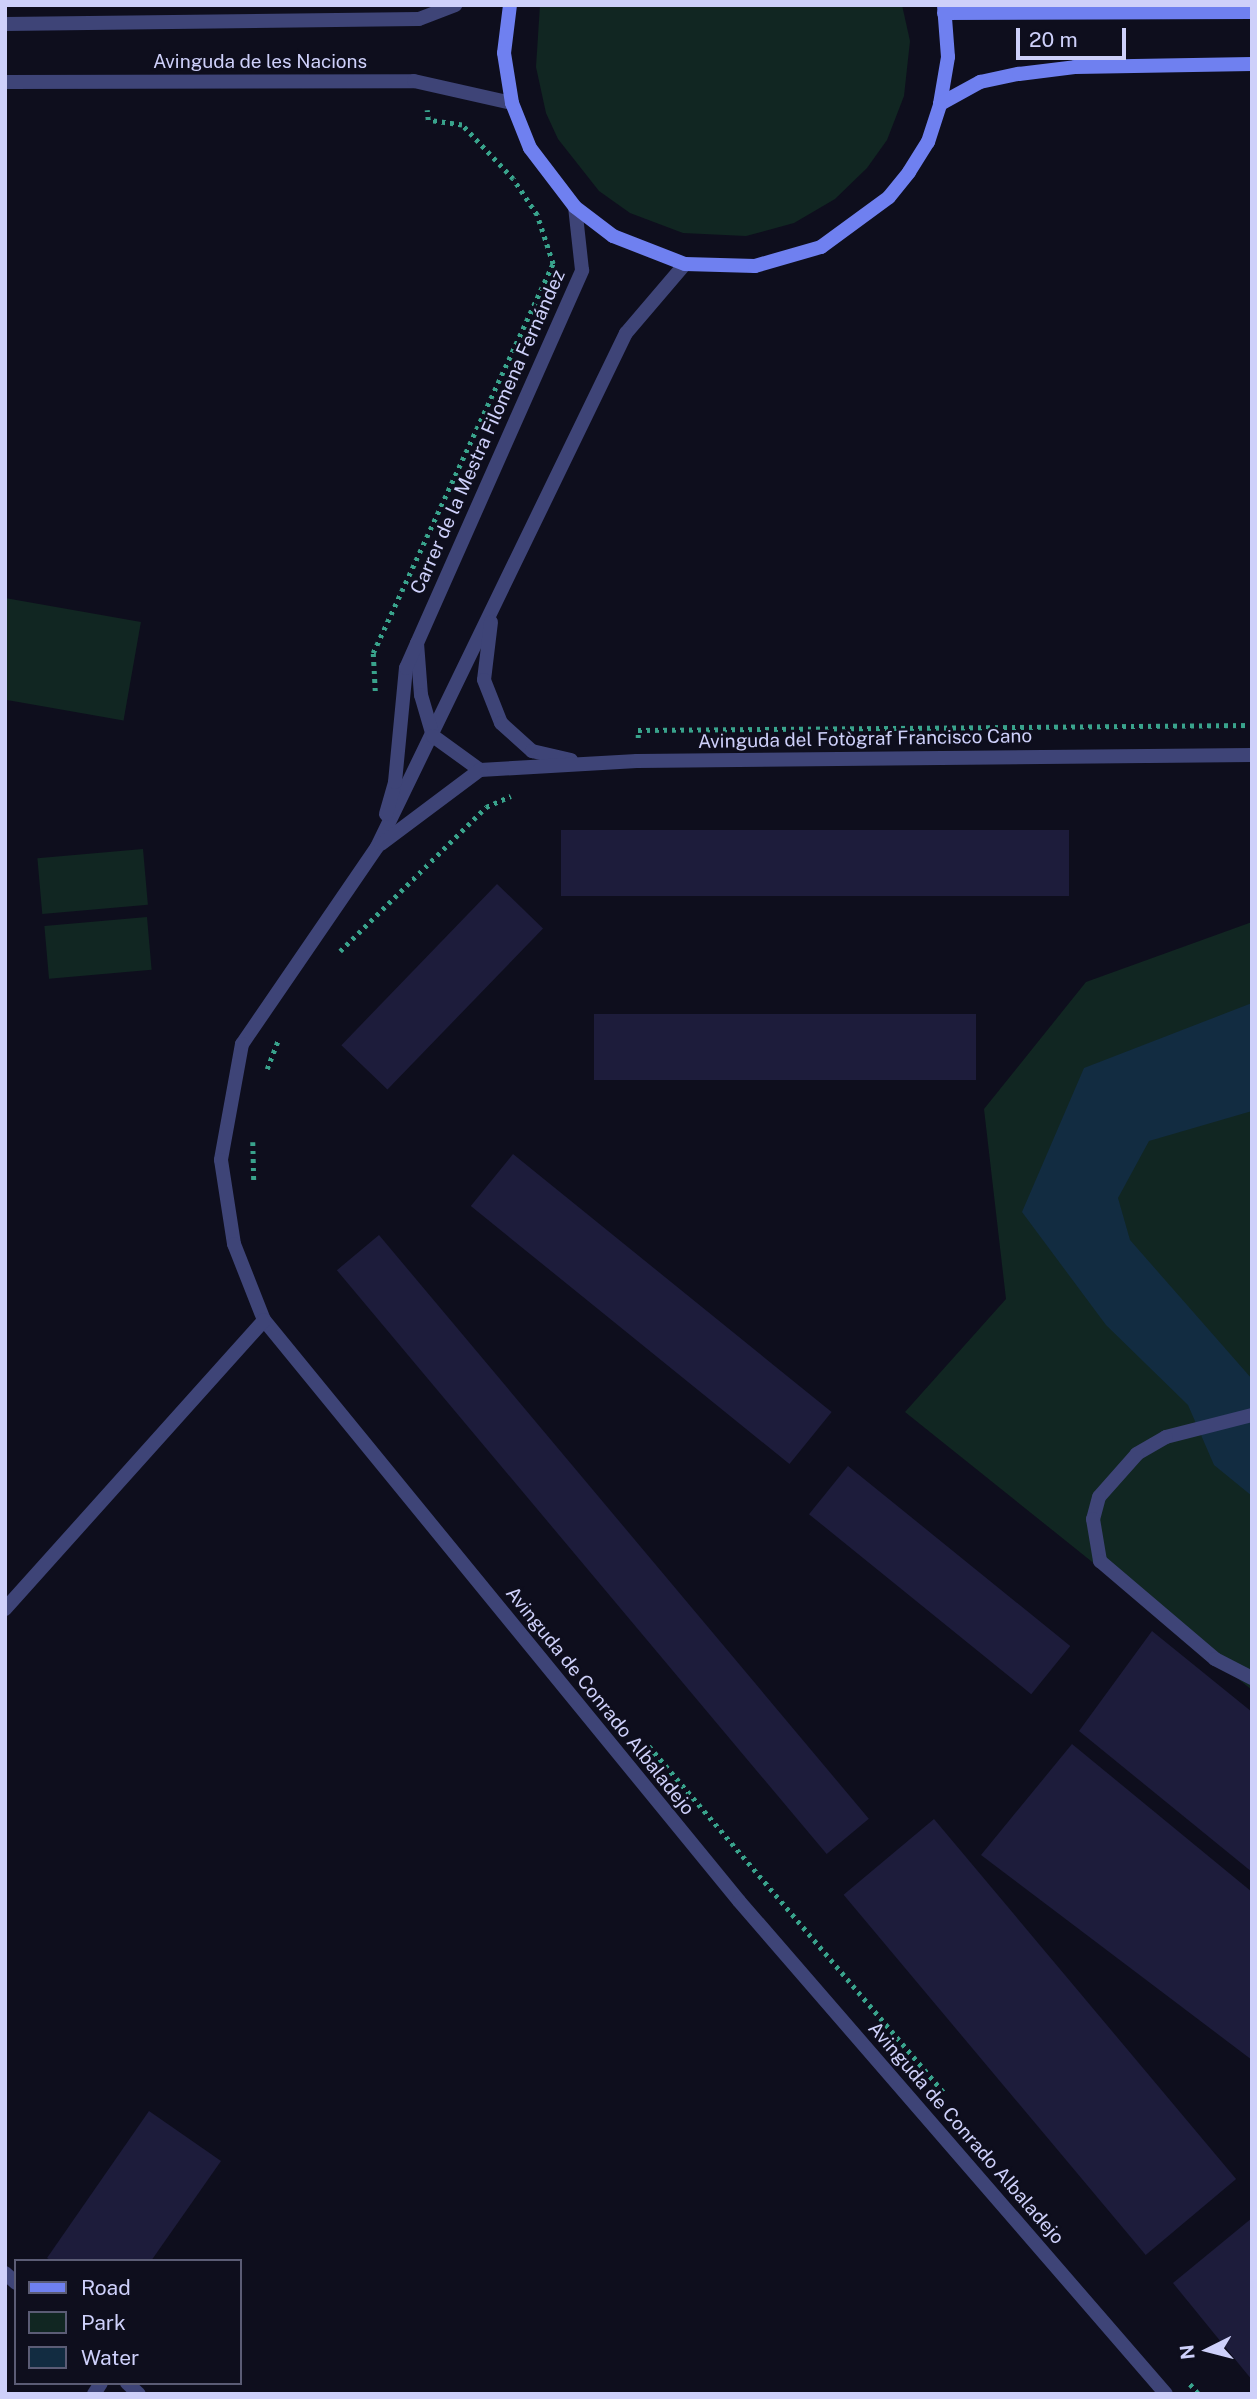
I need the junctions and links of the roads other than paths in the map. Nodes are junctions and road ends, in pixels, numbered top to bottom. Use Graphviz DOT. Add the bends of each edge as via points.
graph roads {
  1 [pos="454,5"];
  2 [pos="510,5"];
  3 [pos="944,7"];
  4 [pos="1151,9"];
  5 [pos="1252,12"];
  6 [pos="5,24"];
  7 [pos="1252,64"];
  8 [pos="5,82"];
  9 [pos="512,103"];
  10 [pos="940,104"];
  11 [pos="575,207"];
  12 [pos="685,264"];
  13 [pos="492,612"];
  14 [pos="416,643"];
  15 [pos="433,736"];
  16 [pos="1252,755"];
  17 [pos="586,764"];
  18 [pos="480,770"];
  19 [pos="377,847"];
  20 [pos="264,1320"];
  21 [pos="1252,1415"];
  22 [pos="5,1608"];
  23 [pos="1252,1678"];
  24 [pos="1166,2394"];
  1 -- 6 [label="street, Avinguda de les Nacions" via="419,19"];
  2 -- 9 [label="street" via="504,53"];
  3 -- 4 [label="street"];
  3 -- 10 [label="street" via="948,57"];
  4 -- 5 [label="street"];
  7 -- 10 [label="street" via="1075,67 1019,74 979,82"];
  8 -- 9 [label="street, Avinguda de les Nacions" via="426,83"];
  9 -- 11 [label="street" via="530,148"];
  10 -- 12 [label="street" via="928,142 895,189 821,247 755,266"];
  11 -- 12 [label="street" via="613,236"];
  11 -- 14 [label="street, Carrer de la Mestra Filomena Fernández" via="582,270"];
  12 -- 13 [label="street" via="626,333 559,463"];
  13 -- 15 [label="street"];
  13 -- 17 [label="street" via="484,680 501,723 532,751"];
  14 -- 15 [label="street" via="421,695"];
  14 -- 19 [label="street, Carrer de la Mestra Filomena Fernández" via="406,668 396,782"];
  15 -- 18 [label="street"];
  15 -- 19 [label="street"];
  16 -- 17 [label="street, Avinguda del Fotògraf Francisco Cano"];
  17 -- 18 [label="street, Avinguda del Fotògraf Francisco Cano"];
  18 -- 19 [label="street"];
  19 -- 20 [label="street" via="242,1044 221,1160 234,1244"];
  20 -- 22 [label="street"];
  20 -- 24 [label="street, Avinguda de Conrado Albaladejo" via="739,1901"];
  21 -- 23 [label="street" via="1166,1437 1118,1473 1099,1497 1093,1519 1100,1561 1215,1658"];
}
